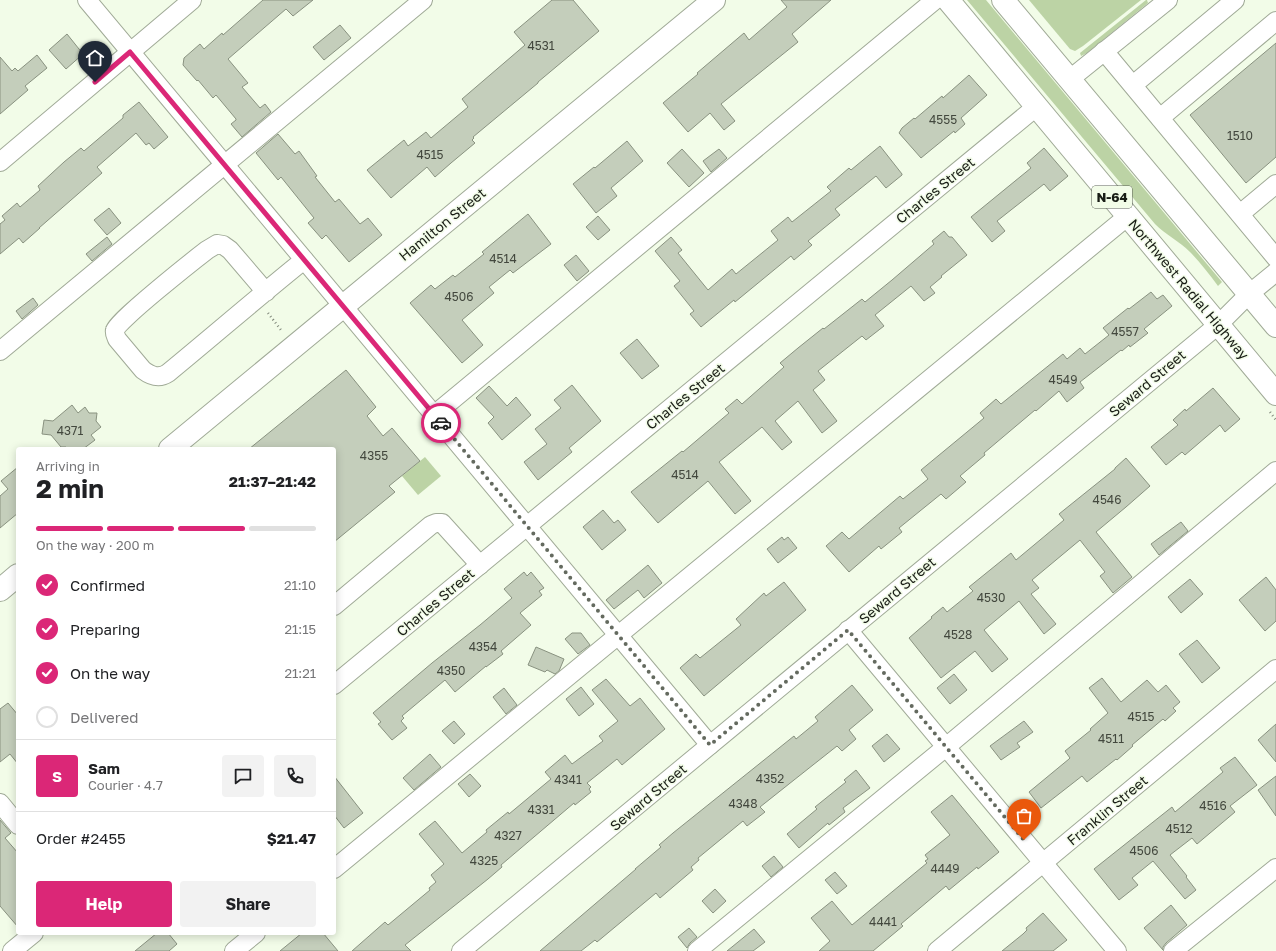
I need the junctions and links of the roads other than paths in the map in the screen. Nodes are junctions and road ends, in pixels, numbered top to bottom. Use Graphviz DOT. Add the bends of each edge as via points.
graph roads {
  1 [pos="87,0"];
  2 [pos="192,0"];
  3 [pos="423,0"];
  4 [pos="935,0"];
  5 [pos="948,0"];
  6 [pos="1003,0"];
  7 [pos="1168,0"];
  8 [pos="1235,0"];
  9 [pos="703,3"];
  10 [pos="1276,22"];
  11 [pos="1104,51"];
  12 [pos="130,52"];
  13 [pos="1070,79"];
  14 [pos="1133,85"];
  15 [pos="1036,107"];
  16 [pos="1160,118"];
  17 [pos="0,162"];
  18 [pos="225,165"];
  19 [pos="1276,184"];
  20 [pos="1240,214"];
  21 [pos="1128,216"];
  22 [pos="1273,248"];
  23 [pos="304,260"];
  24 [pos="1276,272"];
  25 [pos="266,292"];
  26 [pos="1249,294"];
  27 [pos="342,306"];
  28 [pos="1218,325"];
  29 [pos="1276,326"];
  30 [pos="0,351"];
  31 [pos="1276,394"];
  32 [pos="434,415"];
  33 [pos="172,447"];
  34 [pos="1276,471"];
  35 [pos="527,526"];
  36 [pos="480,565"];
  37 [pos="16,577"];
  38 [pos="0,590"];
  39 [pos="336,604"];
  40 [pos="848,630"];
  41 [pos="618,635"];
  42 [pos="1276,669"];
  43 [pos="336,683"];
  44 [pos="710,745"];
  45 [pos="946,747"];
  46 [pos="0,803"];
  47 [pos="16,822"];
  48 [pos="1043,863"];
  49 [pos="336,867"];
  50 [pos="1276,868"];
  51 [pos="32,935"];
  52 [pos="254,935"];
  53 [pos="0,948"];
  54 [pos="3,951"];
  55 [pos="12,951"];
  56 [pos="234,951"];
  57 [pos="461,951"];
  58 [pos="697,951"];
  59 [pos="937,951"];
  60 [pos="1117,951"];
  61 [pos="1173,951"];
  1 -- 12 [label="street"];
  2 -- 12 [label="street"];
  3 -- 18 [label="street"];
  4 -- 32 [label="street"];
  5 -- 15 [label="main road, Northwest Radial Highway / N-64"];
  6 -- 13 [label="main road, N-64"];
  7 -- 11 [label="street"];
  8 -- 14 [label="street"];
  9 -- 27 [label="main road, Hamilton Street"];
  10 -- 16 [label="street"];
  11 -- 13 [label="street"];
  11 -- 14 [label="street"];
  12 -- 17 [label="street"];
  12 -- 18 [label="street"];
  13 -- 26 [label="main road, N-64"];
  14 -- 16 [label="street"];
  15 -- 21 [label="main road, Northwest Radial Highway / N-64"];
  15 -- 35 [label="street, Charles Street"];
  16 -- 20 [label="street"];
  18 -- 23 [label="street"];
  18 -- 30 [label="street"];
  19 -- 20 [label="street"];
  20 -- 22 [label="street"];
  21 -- 28 [label="main road, Northwest Radial Highway / N-64"];
  21 -- 41 [label="street"];
  23 -- 25 [label="street"];
  23 -- 27 [label="street"];
  24 -- 26 [label="street, Seward Street"];
  25 -- 25 [label="street" via="164,376 156,376 143,370 115,334 115,330 125,318 217,244 230,250"];
  26 -- 28 [label="street, Seward Street"];
  26 -- 29 [label="main road, N-64"];
  27 -- 32 [label="street"];
  27 -- 33 [label="main road, Hamilton Street"];
  28 -- 31 [label="main road, Northwest Radial Highway / N-64"];
  28 -- 40 [label="street, Seward Street"];
  32 -- 35 [label="street"];
  34 -- 45 [label="street"];
  35 -- 36 [label="street, Charles Street"];
  35 -- 41 [label="street"];
  36 -- 39 [label="street" via="442,522 436,522"];
  36 -- 43 [label="street, Charles Street"];
  37 -- 38 [label="main road"];
  40 -- 44 [label="street, Seward Street"];
  40 -- 45 [label="street"];
  41 -- 44 [label="street"];
  41 -- 49 [label="street"];
  42 -- 48 [label="street, Franklin Street"];
  44 -- 57 [label="street, Seward Street"];
  45 -- 48 [label="street"];
  45 -- 58 [label="street"];
  46 -- 47 [label="street"];
  48 -- 59 [label="street, Franklin Street"];
  48 -- 60 [label="street"];
  50 -- 61 [label="street"];
  51 -- 55 [label="street"];
  52 -- 56 [label="street"];
  53 -- 54 [label="street"];
}
